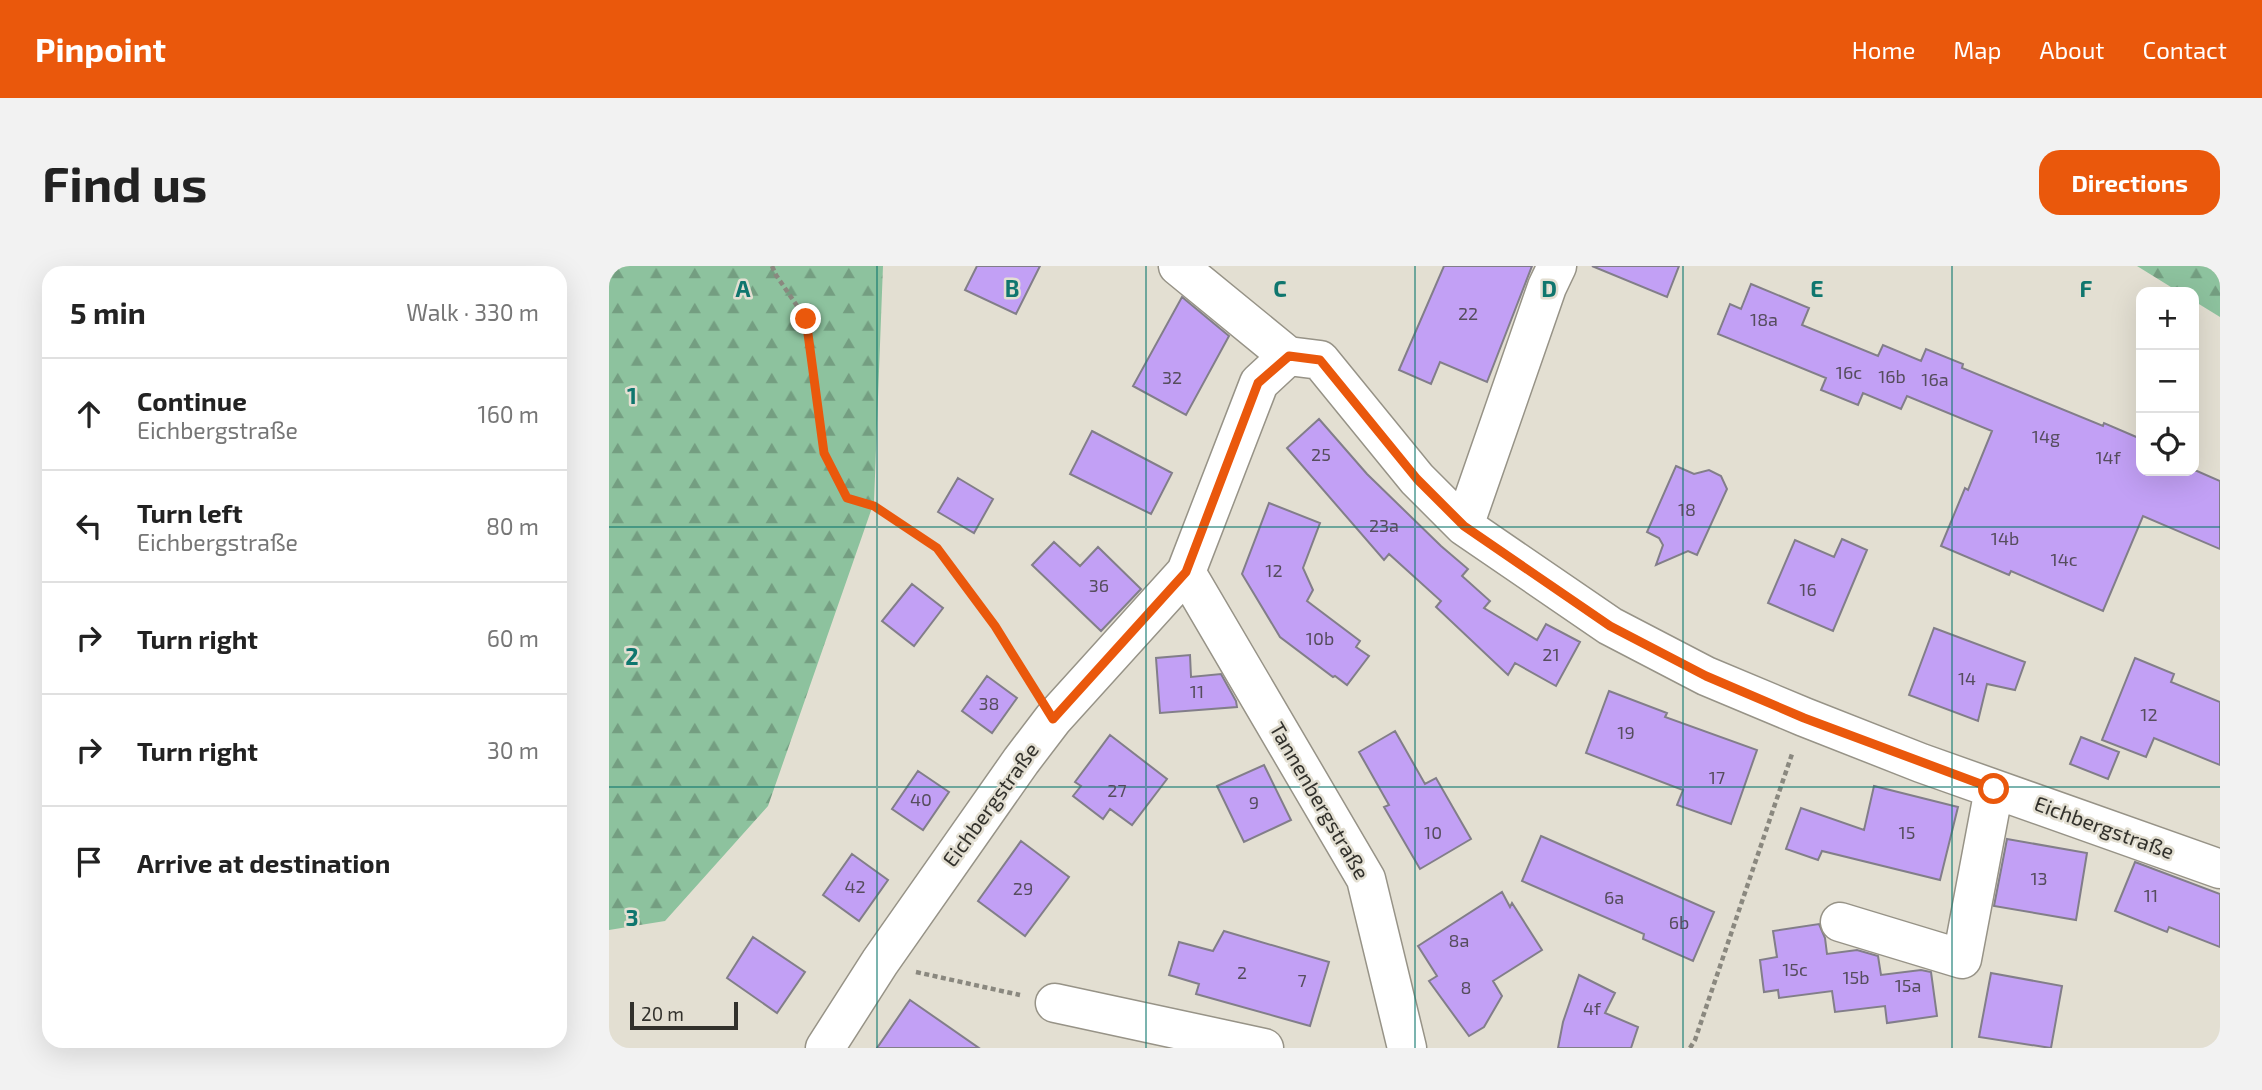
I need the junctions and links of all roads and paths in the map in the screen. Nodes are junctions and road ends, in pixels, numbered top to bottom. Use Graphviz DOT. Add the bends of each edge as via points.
graph roads {
  1 [pos="772,266"];
  2 [pos="1178,266"];
  3 [pos="1557,266"];
  4 [pos="1289,356"];
  5 [pos="1464,526"];
  6 [pos="1186,572"];
  7 [pos="1804,718"];
  8 [pos="1053,719"];
  9 [pos="1994,789"];
  10 [pos="2220,869"];
  11 [pos="1840,922"];
  12 [pos="907,970"];
  13 [pos="1055,1003"];
  14 [pos="825,1048"];
  15 [pos="1264,1048"];
  16 [pos="1408,1048"];
  17 [pos="1690,1048"];
  1 -- 8 [label="path" via="806,319 824,453 847,498 874,506 937,548 995,626"];
  2 -- 4 [label="street, Eichbergstraße"];
  3 -- 5 [label="street"];
  4 -- 5 [label="street, Eichbergstraße" via="1320,360 1417,479"];
  4 -- 6 [label="street, Eichbergstraße" via="1258,383"];
  5 -- 7 [label="street, Eichbergstraße" via="1610,626 1706,676"];
  6 -- 8 [label="street, Eichbergstraße"];
  6 -- 16 [label="street, Tannenbergstraße" via="1366,879"];
  7 -- 9 [label="street, Eichbergstraße"];
  7 -- 17 [label="path"];
  8 -- 14 [label="street, Eichbergstraße" via="887,951"];
  9 -- 10 [label="street, Eichbergstraße"];
  9 -- 11 [label="street" via="1962,960"];
  12 -- 13 [label="path"];
  13 -- 15 [label="street"];
}
